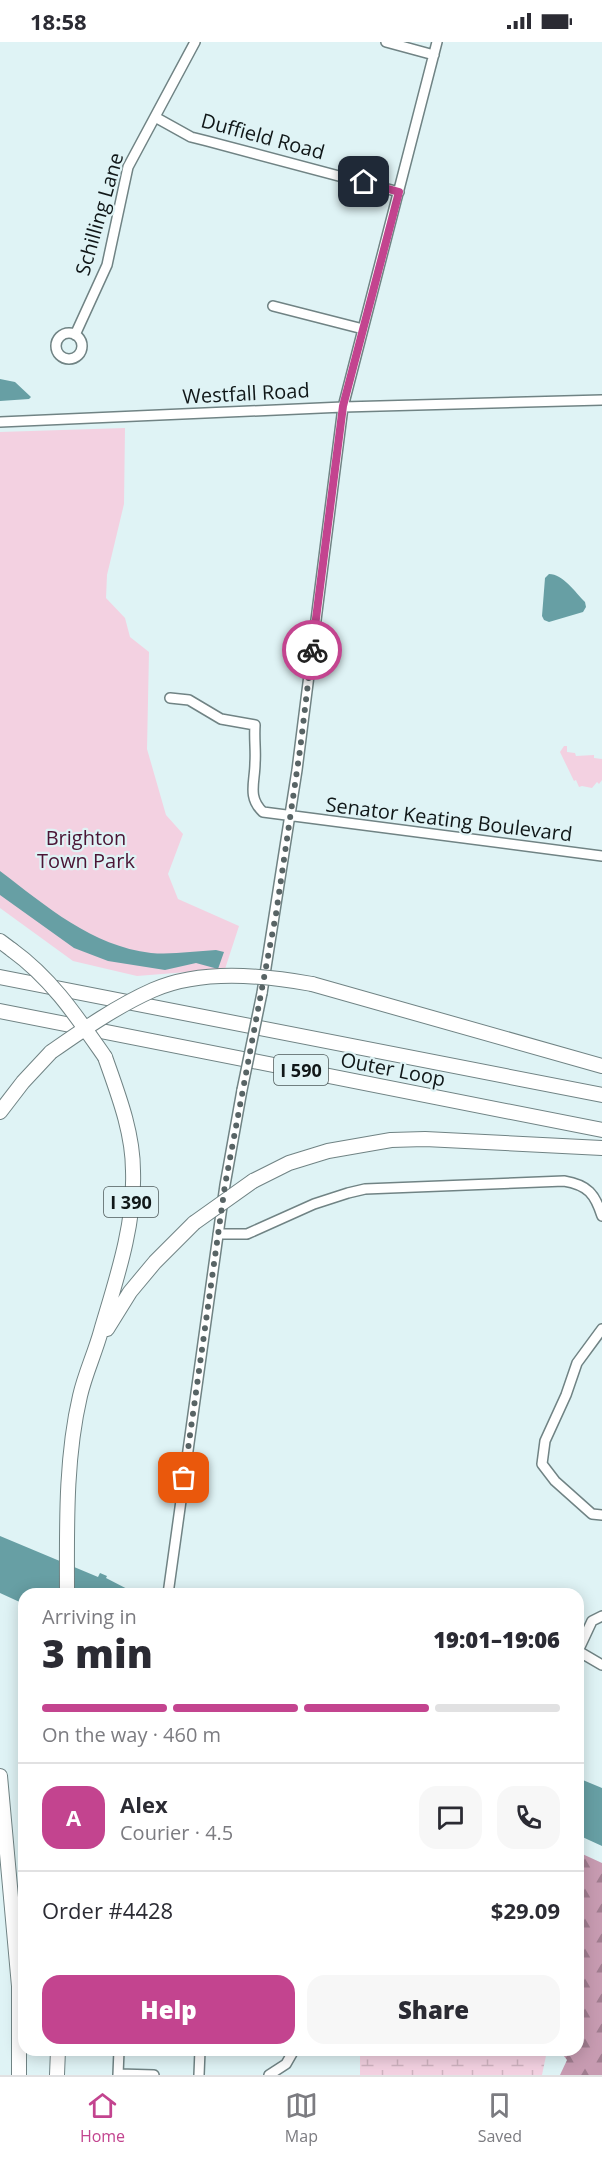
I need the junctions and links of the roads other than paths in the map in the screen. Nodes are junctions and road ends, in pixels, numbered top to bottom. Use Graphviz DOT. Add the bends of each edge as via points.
graph roads {
  1 [pos="195,42"];
  2 [pos="386,42"];
  3 [pos="437,42"];
  4 [pos="434,55"];
  5 [pos="155,117"];
  6 [pos="399,192"];
  7 [pos="273,306"];
  8 [pos="363,329"];
  9 [pos="75,335"];
  10 [pos="602,400"];
  11 [pos="343,406"];
  12 [pos="0,422"];
  13 [pos="170,698"];
  14 [pos="291,817"];
  15 [pos="602,856"];
  16 [pos="0,941"];
  17 [pos="0,977"];
  18 [pos="0,1011"];
  19 [pos="602,1066"];
  20 [pos="602,1095"];
  21 [pos="0,1112"];
  22 [pos="602,1130"];
  23 [pos="602,1148"];
  24 [pos="602,1216"];
  25 [pos="218,1233"];
  26 [pos="602,1329"];
  27 [pos="97,1346"];
  28 [pos="602,1515"];
  29 [pos="67,1588"];
  30 [pos="169,1588"];
  31 [pos="602,1616"];
  32 [pos="584,1638"];
  33 [pos="584,1654"];
  34 [pos="602,1665"];
  35 [pos="0,1776"];
  36 [pos="18,1975"];
  37 [pos="19,2056"];
  38 [pos="58,2056"];
  39 [pos="120,2056"];
  40 [pos="200,2056"];
  41 [pos="291,2056"];
  42 [pos="118,2074"];
  43 [pos="19,2075"];
  44 [pos="57,2075"];
  45 [pos="154,2075"];
  46 [pos="199,2075"];
  47 [pos="269,2075"];
  1 -- 5 [label="street, Schilling Lane"];
  2 -- 4 [label="street"];
  3 -- 4 [label="street"];
  4 -- 6 [label="street"];
  5 -- 6 [label="street, Duffield Road" via="199,139"];
  5 -- 9 [label="street, Schilling Lane" via="128,167 107,265"];
  6 -- 8 [label="street"];
  7 -- 8 [label="street"];
  8 -- 11 [label="street"];
  10 -- 11 [label="street, Westfall Road"];
  11 -- 12 [label="street, Westfall Road"];
  11 -- 14 [label="street"];
  13 -- 14 [label="street, Senator Keating Boulevard" via="189,700 226,721 255,725 254,801 263,812"];
  14 -- 15 [label="street, Senator Keating Boulevard"];
  14 -- 25 [label="street, bridge"];
  16 -- 27 [label="highway, I 390, bridge" via="51,984 105,1058 127,1125 134,1172 128,1225"];
  17 -- 20 [label="highway, Outer Loop / I 590"];
  18 -- 22 [label="highway, Outer Loop / I 590"];
  19 -- 21 [label="highway, bridge" via="312,984 273,977 229,976 155,989 105,1015 51,1052"];
  23 -- 27 [label="highway, bridge" via="391,1140 328,1151 289,1163 253,1180 194,1222 130,1292"];
  24 -- 25 [label="street" via="589,1190 564,1181 365,1189 314,1204 247,1234"];
  25 -- 30 [label="street"];
  26 -- 28 [label="street" via="577,1363 545,1441 542,1464 592,1514"];
  27 -- 29 [label="highway, I 390" via="80,1395 73,1435"];
  31 -- 32 [label="street" via="592,1621"];
  33 -- 34 [label="street"];
  35 -- 36 [label="highway"];
  37 -- 43 [label="highway"];
  38 -- 44 [label="highway"];
  39 -- 42 [label="street"];
  40 -- 46 [label="street"];
  41 -- 47 [label="street"];
  42 -- 45 [label="street"];
}
